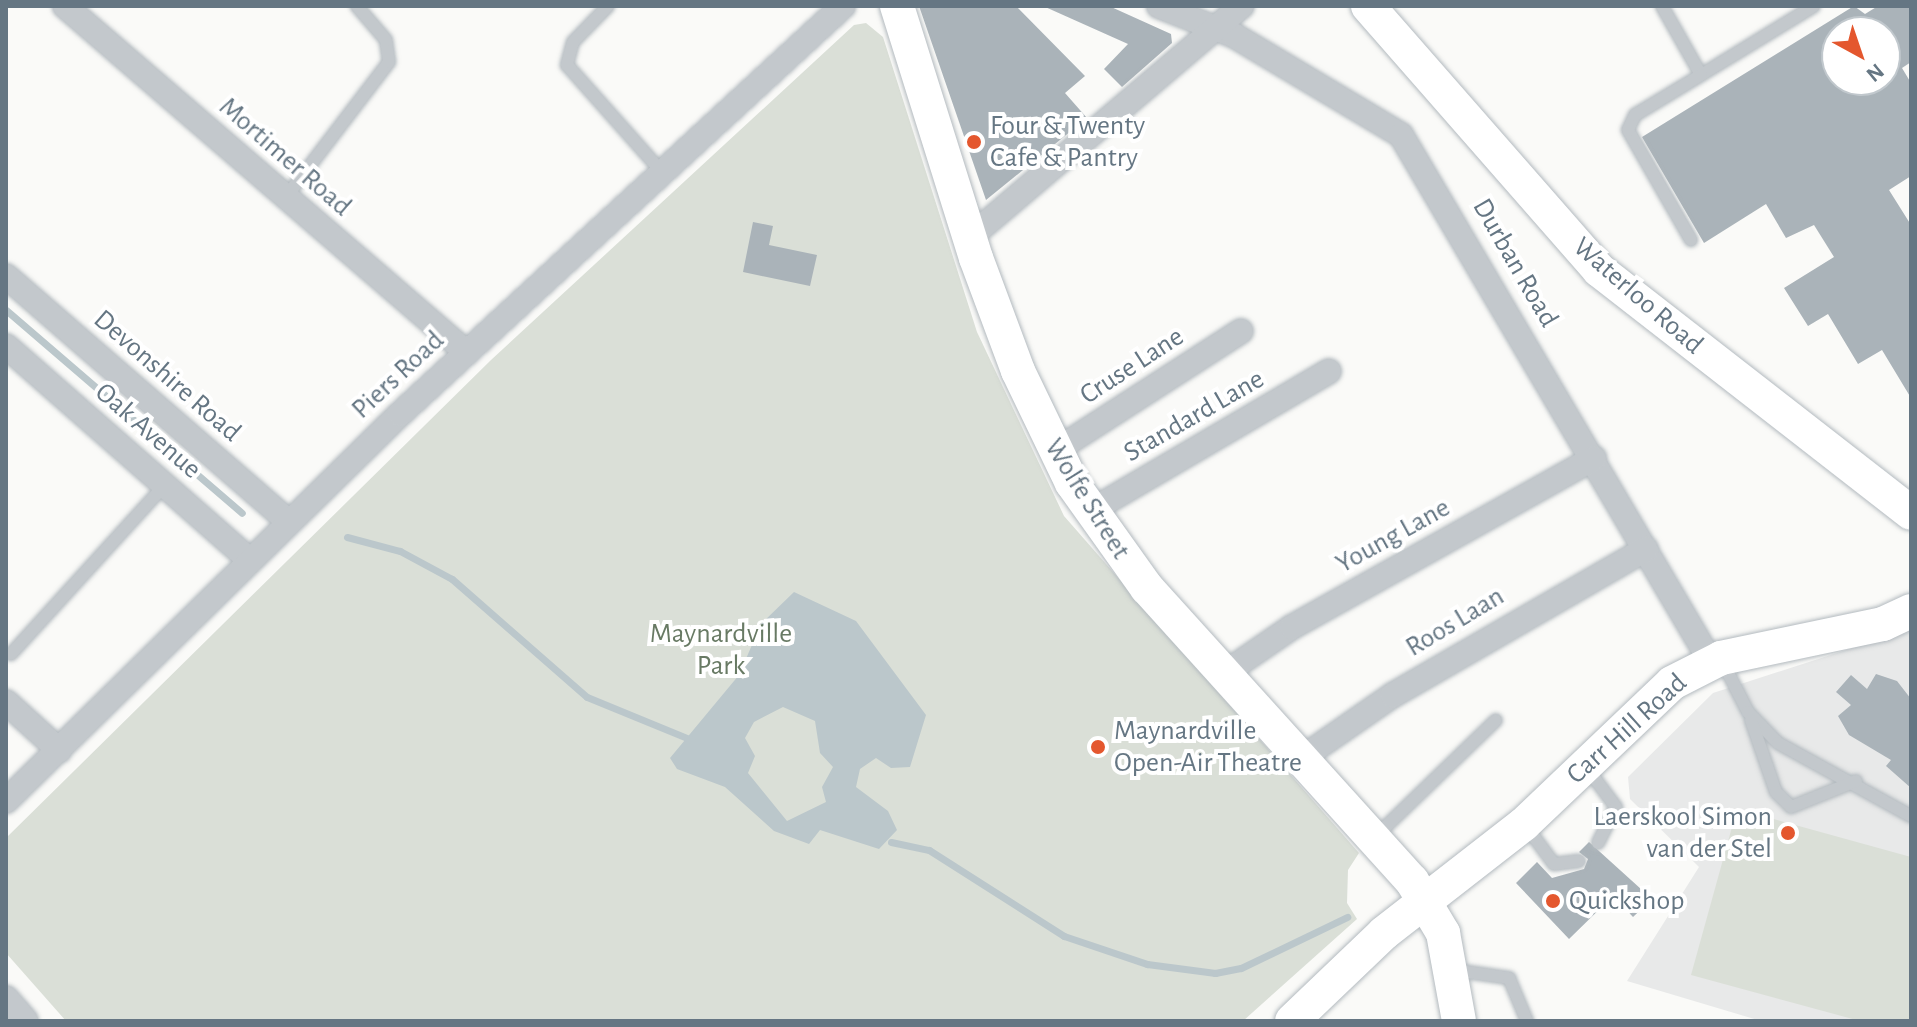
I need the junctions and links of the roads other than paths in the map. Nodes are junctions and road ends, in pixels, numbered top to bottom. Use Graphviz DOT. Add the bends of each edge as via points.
graph roads {
  1 [pos="65,6"];
  2 [pos="357,6"];
  3 [pos="608,6"];
  4 [pos="843,6"];
  5 [pos="897,6"];
  6 [pos="1159,6"];
  7 [pos="1242,6"];
  8 [pos="1368,6"];
  9 [pos="1662,6"];
  10 [pos="1814,6"];
  11 [pos="1212,27"];
  12 [pos="1701,75"];
  13 [pos="661,171"];
  14 [pos="286,197"];
  15 [pos="969,238"];
  16 [pos="1691,240"];
  17 [pos="6,276"];
  18 [pos="1241,331"];
  19 [pos="6,346"];
  20 [pos="466,352"];
  21 [pos="1329,371"];
  22 [pos="1055,451"];
  23 [pos="1594,458"];
  24 [pos="164,486"];
  25 [pos="1089,512"];
  26 [pos="1911,513"];
  27 [pos="289,522"];
  28 [pos="1646,549"];
  29 [pos="250,560"];
  30 [pos="1911,611"];
  31 [pos="11,654"];
  32 [pos="1716,660"];
  33 [pos="1225,673"];
  34 [pos="6,702"];
  35 [pos="1748,712"];
  36 [pos="1496,720"];
  37 [pos="59,750"];
  38 [pos="1302,758"];
  39 [pos="1585,765"];
  40 [pos="1856,781"];
  41 [pos="6,801"];
  42 [pos="1911,816"];
  43 [pos="1524,824"];
  44 [pos="1375,837"];
  45 [pos="1598,843"];
  46 [pos="1579,861"];
  47 [pos="1426,904"];
  48 [pos="1450,971"];
  49 [pos="6,998"];
  50 [pos="26,1021"];
  51 [pos="1292,1021"];
  52 [pos="1459,1021"];
  53 [pos="1527,1021"];
  1 -- 14 [label="street, Mortimer Road"];
  2 -- 14 [label="lane" via="386,40 389,62"];
  3 -- 13 [label="lane" via="573,42 567,65"];
  4 -- 13 [label="street, Piers Road"];
  5 -- 15 [label="street, Wolfe Street"];
  6 -- 11 [label="street, Durban Road"];
  7 -- 11 [label="street"];
  8 -- 26 [label="street, Waterloo Road" via="1599,270"];
  9 -- 12 [label="lane"];
  10 -- 12 [label="lane"];
  11 -- 15 [label="street"];
  11 -- 23 [label="street, Durban Road" via="1372,111 1401,135"];
  12 -- 16 [label="lane" via="1635,115 1628,130"];
  13 -- 20 [label="street, Piers Road"];
  14 -- 20 [label="street, Mortimer Road"];
  15 -- 22 [label="street, Wolfe Street"];
  17 -- 27 [label="street, Devonshire Road"];
  18 -- 22 [label="street, Cruse Lane"];
  19 -- 24 [label="street, Oak Avenue"];
  20 -- 27 [label="street, Piers Road"];
  21 -- 25 [label="street, Standard Lane"];
  22 -- 25 [label="street, Wolfe Street"];
  23 -- 28 [label="street, Durban Road"];
  23 -- 33 [label="street, Young Lane" via="1292,627"];
  24 -- 29 [label="street, Oak Avenue"];
  24 -- 31 [label="lane"];
  25 -- 33 [label="street, Wolfe Street"];
  27 -- 29 [label="street, Piers Road"];
  28 -- 32 [label="street, Durban Road"];
  28 -- 38 [label="street, Roos Laan" via="1405,687"];
  29 -- 37 [label="street, Piers Road"];
  30 -- 32 [label="street, Carr Hill Road" via="1883,624"];
  32 -- 35 [label="lane"];
  32 -- 39 [label="street, Carr Hill Road" via="1672,683"];
  33 -- 38 [label="street, Wolfe Street"];
  34 -- 37 [label="street"];
  35 -- 40 [label="lane" via="1796,756"];
  35 -- 40 [label="lane" via="1784,802 1802,807"];
  36 -- 44 [label="lane"];
  37 -- 41 [label="street, Piers Road"];
  38 -- 44 [label="street, Wolfe Street"];
  39 -- 43 [label="street, Carr Hill Road"];
  39 -- 45 [label="lane" via="1616,807"];
  40 -- 42 [label="lane"];
  43 -- 46 [label="lane" via="1554,864"];
  43 -- 47 [label="street, Carr Hill Road"];
  44 -- 47 [label="street, Wolfe Street"];
  47 -- 48 [label="street, Wolfe Street" via="1443,933"];
  47 -- 51 [label="street, Carr Hill Road" via="1384,933"];
  48 -- 52 [label="street, Wolfe Street"];
  48 -- 53 [label="lane" via="1509,978"];
  49 -- 50 [label="street"];
}
